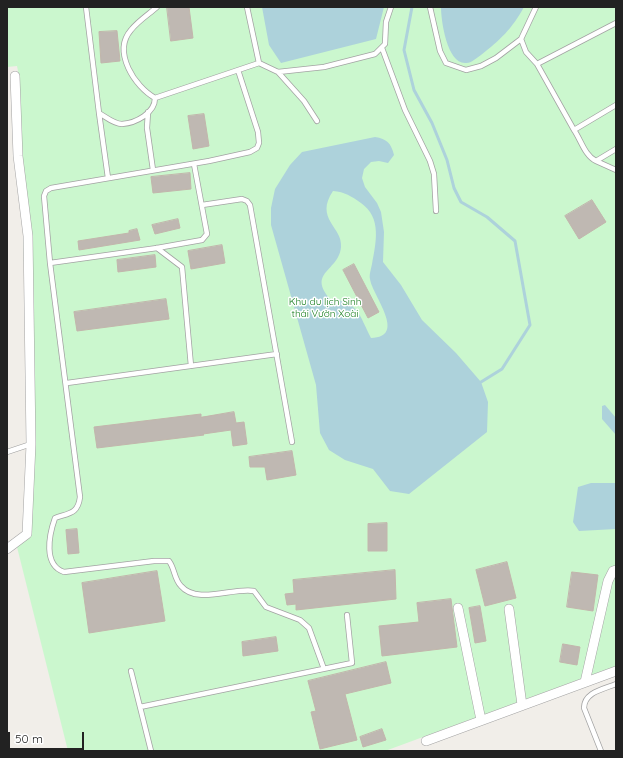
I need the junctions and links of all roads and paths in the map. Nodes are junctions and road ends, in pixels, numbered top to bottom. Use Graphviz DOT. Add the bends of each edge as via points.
graph roads {
  1 [pos="86,7"];
  2 [pos="157,7"];
  3 [pos="247,7"];
  4 [pos="391,7"];
  5 [pos="430,7"];
  6 [pos="536,7"];
  7 [pos="616,22"];
  8 [pos="521,39"];
  9 [pos="382,48"];
  10 [pos="259,63"];
  11 [pos="537,64"];
  12 [pos="238,70"];
  13 [pos="278,72"];
  14 [pos="15,76"];
  15 [pos="155,98"];
  16 [pos="616,105"];
  17 [pos="148,112"];
  18 [pos="99,113"];
  19 [pos="317,121"];
  20 [pos="574,130"];
  21 [pos="616,149"];
  22 [pos="596,161"];
  23 [pos="194,164"];
  24 [pos="153,170"];
  25 [pos="616,170"];
  26 [pos="108,178"];
  27 [pos="202,205"];
  28 [pos="436,211"];
  29 [pos="157,248"];
  30 [pos="50,263"];
  31 [pos="277,354"];
  32 [pos="191,366"];
  33 [pos="67,383"];
  34 [pos="292,442"];
  35 [pos="31,444"];
  36 [pos="7,452"];
  37 [pos="7,549"];
  38 [pos="616,570"];
  39 [pos="458,608"];
  40 [pos="509,608"];
  41 [pos="347,616"];
  42 [pos="324,669"];
  43 [pos="616,670"];
  44 [pos="131,671"];
  45 [pos="585,682"];
  46 [pos="616,684"];
  47 [pos="522,705"];
  48 [pos="140,708"];
  49 [pos="481,720"];
  50 [pos="426,741"];
  51 [pos="151,751"];
  52 [pos="602,751"];
  1 -- 18 [label="lane"];
  2 -- 15 [label="lane" via="130,30 124,54 128,67 140,86"];
  3 -- 10 [label="lane"];
  4 -- 9 [label="lane" via="386,22 385,44"];
  5 -- 8 [label="lane" via="440,51 446,62 466,70 496,58"];
  6 -- 8 [label="lane"];
  7 -- 11 [label="lane"];
  8 -- 11 [label="lane" via="526,52"];
  9 -- 13 [label="lane" via="375,54 324,67"];
  9 -- 28 [label="lane" via="432,168"];
  10 -- 12 [label="lane"];
  10 -- 13 [label="lane"];
  11 -- 20 [label="lane"];
  12 -- 15 [label="lane"];
  12 -- 23 [label="lane" via="258,132 257,148 250,152"];
  13 -- 19 [label="lane" via="304,100"];
  14 -- 35 [label="street" via="18,156 28,236"];
  15 -- 17 [label="lane" via="155,103"];
  16 -- 20 [label="lane"];
  17 -- 18 [label="lane" via="142,118 122,124"];
  17 -- 24 [label="lane" via="147,128"];
  18 -- 26 [label="lane"];
  20 -- 22 [label="lane" via="588,156"];
  21 -- 22 [label="lane"];
  22 -- 25 [label="lane"];
  23 -- 24 [label="lane"];
  23 -- 27 [label="lane"];
  24 -- 26 [label="lane"];
  26 -- 30 [label="lane" via="46,191 44,205"];
  27 -- 29 [label="lane" via="207,234 202,240"];
  27 -- 31 [label="lane" via="242,199 250,206"];
  29 -- 30 [label="lane"];
  29 -- 32 [label="lane" via="182,268"];
  30 -- 33 [label="lane"];
  31 -- 32 [label="lane"];
  31 -- 34 [label="lane"];
  32 -- 33 [label="lane"];
  33 -- 42 [label="lane" via="80,497 75,511 55,518 51,529 50,559 56,570 75,572 169,561 181,587 186,590 208,595 228,594 244,589 254,591 266,607 300,620 309,628"];
  35 -- 36 [label="lane"];
  35 -- 37 [label="street" via="27,534"];
  38 -- 45 [label="street" via="608,581"];
  39 -- 49 [label="street"];
  40 -- 47 [label="street"];
  41 -- 42 [label="lane" via="352,663"];
  42 -- 48 [label="lane"];
  43 -- 45 [label="street"];
  44 -- 48 [label="lane"];
  45 -- 47 [label="street"];
  46 -- 52 [label="lane" via="588,696 584,702 584,708"];
  47 -- 49 [label="street"];
  48 -- 51 [label="lane"];
  49 -- 50 [label="street"];
}
